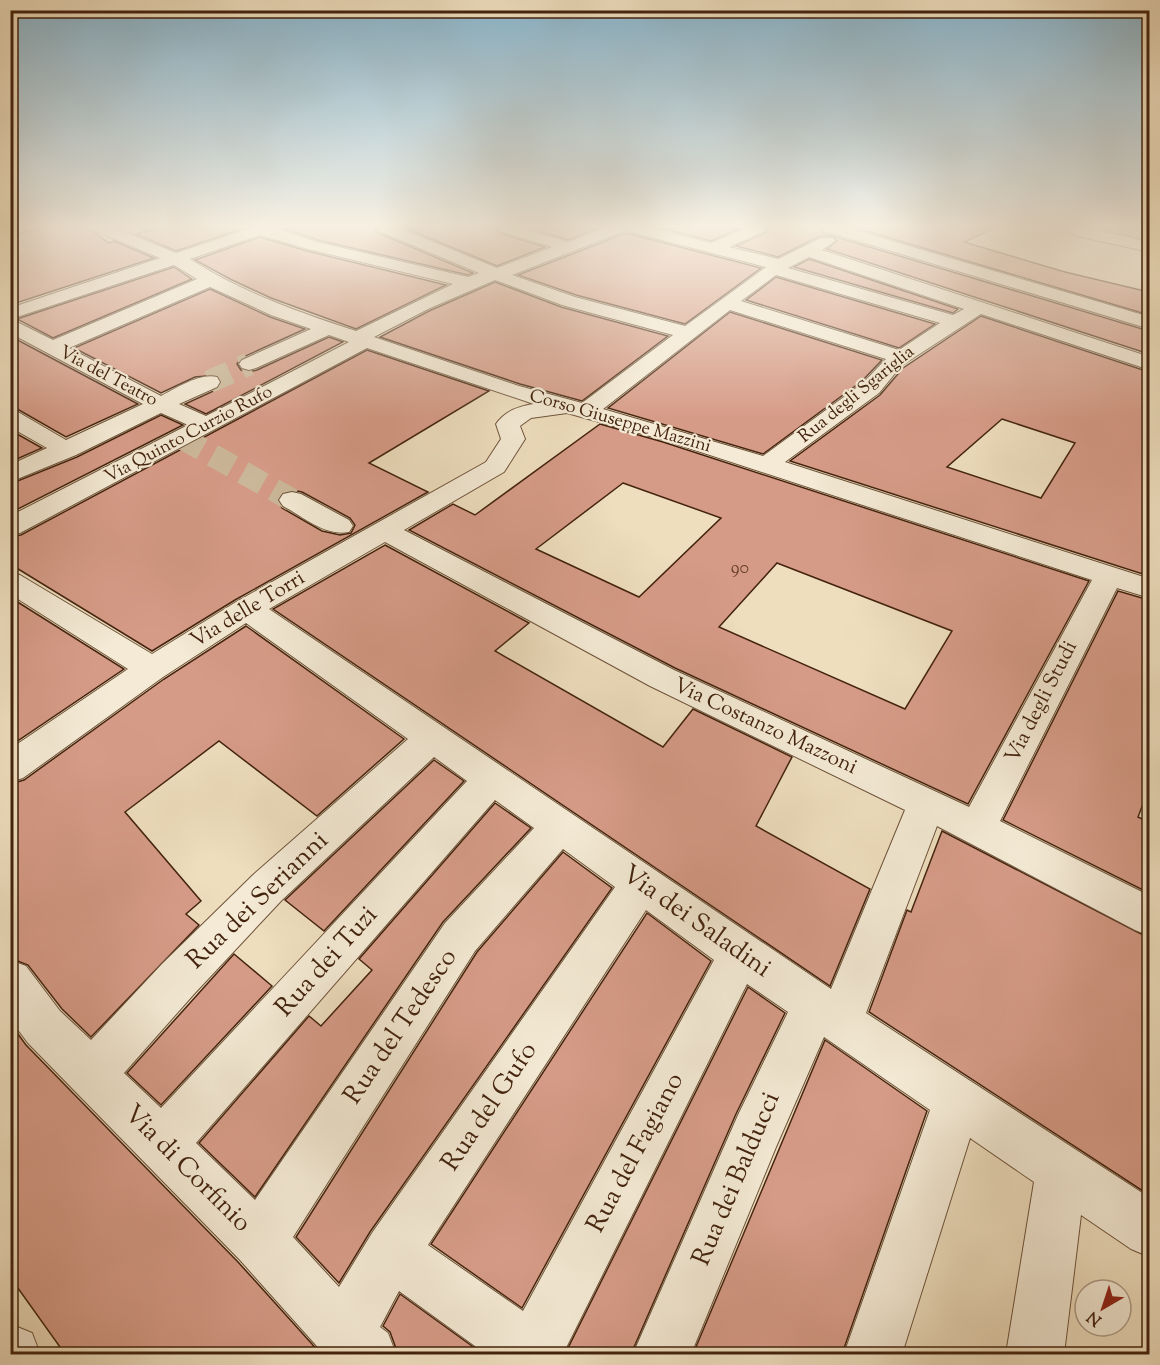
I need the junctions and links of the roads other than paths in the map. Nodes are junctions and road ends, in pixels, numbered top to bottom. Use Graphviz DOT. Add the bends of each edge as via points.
graph roads {
  1 [pos="78,292"];
  2 [pos="183,292"];
  3 [pos="236,292"];
  4 [pos="454,292"];
  5 [pos="544,292"];
  6 [pos="587,292"];
  7 [pos="743,292"];
  8 [pos="857,292"];
  9 [pos="932,292"];
  10 [pos="1044,292"];
  11 [pos="568,301"];
  12 [pos="728,303"];
  13 [pos="979,307"];
  14 [pos="10,314"];
  15 [pos="956,322"];
  16 [pos="1149,323"];
  17 [pos="10,325"];
  18 [pos="329,328"];
  19 [pos="688,333"];
  20 [pos="362,340"];
  21 [pos="53,347"];
  22 [pos="902,357"];
  23 [pos="249,364"];
  24 [pos="1149,364"];
  25 [pos="209,382"];
  26 [pos="160,404"];
  27 [pos="575,408"];
  28 [pos="10,417"];
  29 [pos="208,424"];
  30 [pos="67,450"];
  31 [pos="767,465"];
  32 [pos="10,475"];
  33 [pos="292,500"];
  34 [pos="10,526"];
  35 [pos="362,534"];
  36 [pos="1108,576"];
  37 [pos="10,581"];
  38 [pos="1149,590"];
  39 [pos="247,609"];
  40 [pos="152,669"];
  41 [pos="433,737"];
  42 [pos="10,768"];
  43 [pos="492,778"];
  44 [pos="926,804"];
  45 [pos="560,826"];
  46 [pos="977,828"];
  47 [pos="641,883"];
  48 [pos="1149,917"];
  49 [pos="740,954"];
  50 [pos="10,981"];
  51 [pos="827,1013"];
  52 [pos="92,1074"];
  53 [pos="957,1101"];
  54 [pos="161,1145"];
  55 [pos="1061,1172"];
  56 [pos="1149,1230"];
  57 [pos="259,1241"];
  58 [pos="391,1252"];
  59 [pos="356,1344"];
  60 [pos="533,1353"];
  61 [pos="662,1354"];
  62 [pos="873,1354"];
  63 [pos="1035,1354"];
  1 -- 14 [label="street"];
  2 -- 21 [label="street"];
  3 -- 18 [label="street, Corso Giuseppe Mazzini"];
  4 -- 20 [label="street, Via Quinto Curzio Rufo" via="421,305"];
  5 -- 11 [label="street"];
  6 -- 11 [label="street"];
  7 -- 12 [label="street"];
  8 -- 15 [label="street"];
  9 -- 13 [label="street"];
  10 -- 16 [label="street"];
  11 -- 19 [label="street"];
  12 -- 19 [label="street"];
  12 -- 22 [label="street"];
  13 -- 15 [label="street, Rua degli Sgariglia"];
  13 -- 24 [label="street"];
  15 -- 22 [label="street, Rua degli Sgariglia"];
  17 -- 21 [label="street, Via del Teatro"];
  18 -- 20 [label="street, Corso Giuseppe Mazzini"];
  18 -- 23 [label="street"];
  19 -- 27 [label="street"];
  20 -- 27 [label="street, Corso Giuseppe Mazzini" via="511,391"];
  20 -- 29 [label="street, Via Quinto Curzio Rufo"];
  21 -- 26 [label="street, Via del Teatro"];
  22 -- 31 [label="street, Rua degli Sgariglia" via="871,388"];
  25 -- 26 [label="street"];
  26 -- 29 [label="street, Via del Teatro"];
  26 -- 30 [label="street"];
  27 -- 31 [label="street, Corso Giuseppe Mazzini"];
  27 -- 35 [label="street, Via delle Torri" via="525,411 508,424 513,439 495,467"];
  28 -- 30 [label="street"];
  29 -- 34 [label="street, Via Quinto Curzio Rufo"];
  30 -- 32 [label="street"];
  31 -- 36 [label="street, Corso Giuseppe Mazzini"];
  33 -- 35 [label="street, Via Costanzo Mazzoni"];
  35 -- 39 [label="street, Via delle Torri"];
  35 -- 44 [label="street, Via Costanzo Mazzoni"];
  36 -- 38 [label="street, Corso Giuseppe Mazzini"];
  36 -- 46 [label="street, Via degli Studi"];
  37 -- 40 [label="street"];
  39 -- 40 [label="street, Via delle Torri"];
  39 -- 41 [label="street, Via dei Saladini"];
  40 -- 42 [label="street, Via delle Torri"];
  41 -- 43 [label="street, Via dei Saladini"];
  41 -- 52 [label="street, Rua dei Serianni" via="267,888"];
  43 -- 45 [label="street, Via dei Saladini"];
  43 -- 54 [label="street, Rua dei Tuzi"];
  44 -- 46 [label="street, Via Costanzo Mazzoni"];
  44 -- 51 [label="street, Rua dei Balducci"];
  45 -- 47 [label="street, Via dei Saladini"];
  45 -- 57 [label="street, Rua del Tedesco" via="460,937"];
  46 -- 48 [label="street, Via Costanzo Mazzoni"];
  47 -- 49 [label="street, Via dei Saladini"];
  47 -- 58 [label="street, Rua del Gufo"];
  49 -- 51 [label="street, Via dei Saladini"];
  49 -- 60 [label="street, Rua del Fagiano"];
  50 -- 52 [label="street, Via di Corfinio" via="44,1027"];
  51 -- 53 [label="street, Via dei Saladini"];
  51 -- 61 [label="street, Rua dei Balducci" via="756,1133"];
  52 -- 54 [label="street, Via di Corfinio"];
  53 -- 55 [label="street, Via dei Saladini"];
  53 -- 62 [label="street"];
  54 -- 57 [label="street, Via di Corfinio"];
  55 -- 56 [label="street, Via dei Saladini"];
  55 -- 63 [label="street"];
  57 -- 59 [label="street, Via di Corfinio"];
  58 -- 59 [label="street, Rua del Gufo"];
  58 -- 60 [label="street"];
}
